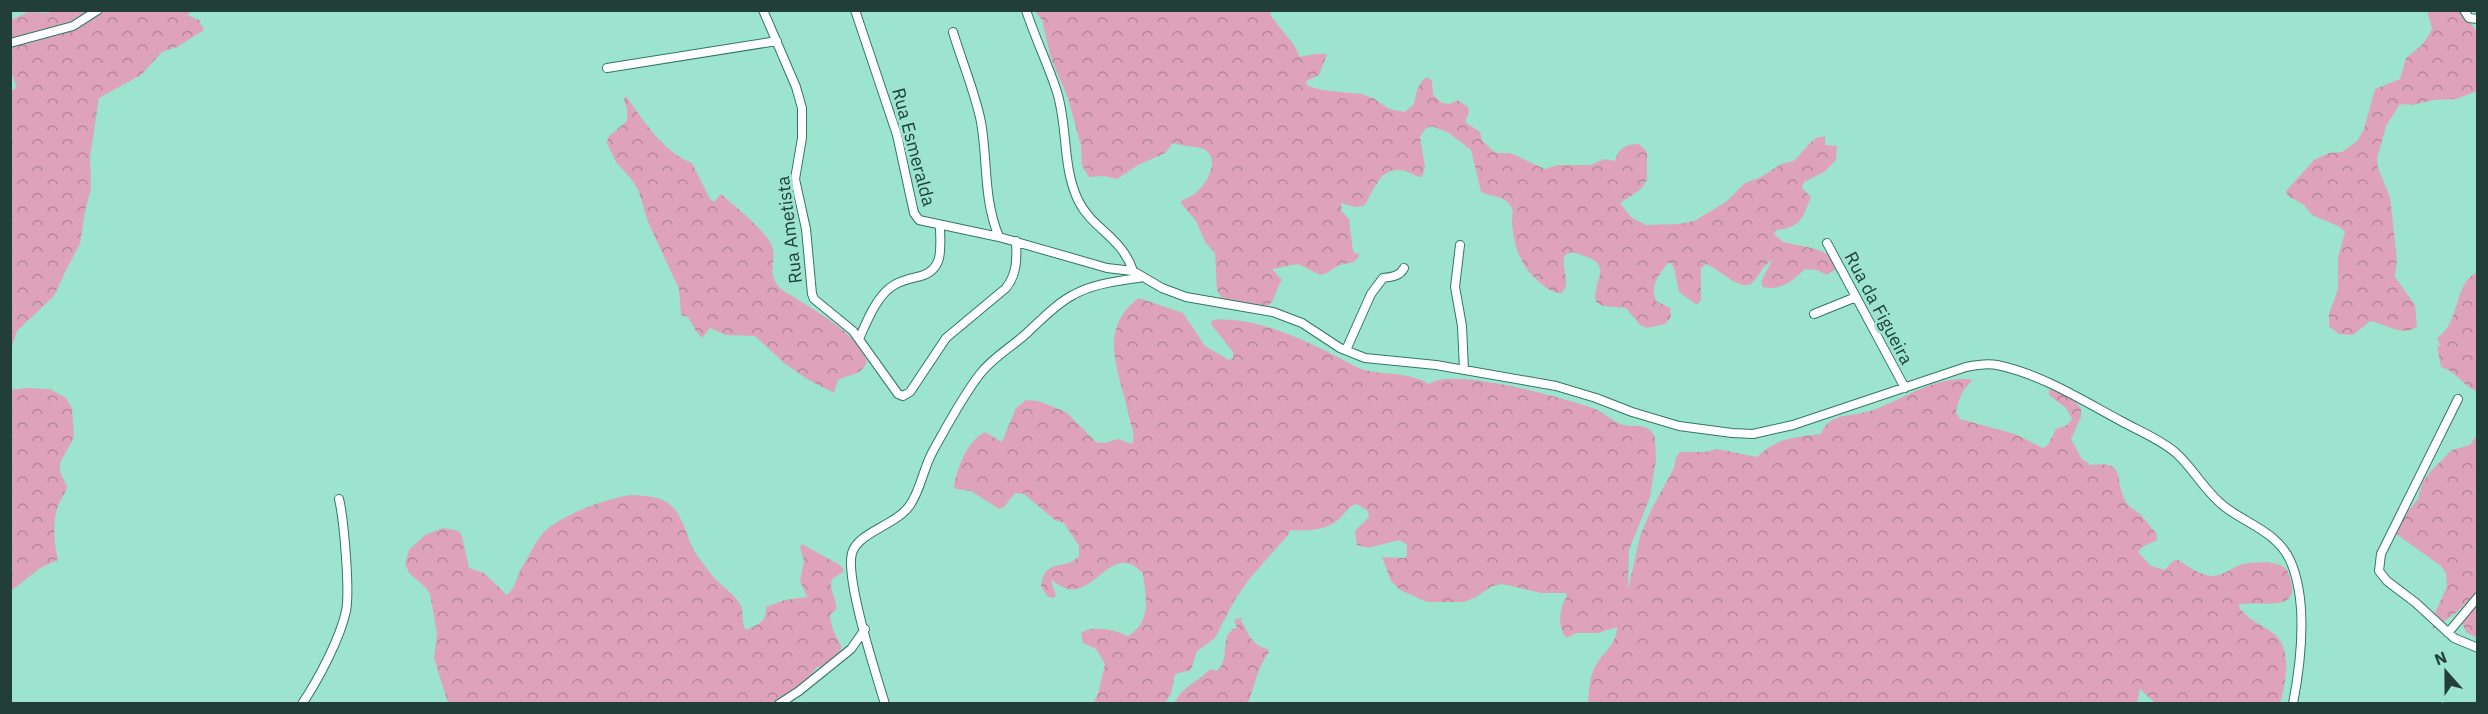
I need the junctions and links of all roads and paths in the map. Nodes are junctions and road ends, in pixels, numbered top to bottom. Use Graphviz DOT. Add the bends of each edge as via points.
graph roads {
  1 [pos="98,10"];
  2 [pos="763,10"];
  3 [pos="855,10"];
  4 [pos="1026,10"];
  5 [pos="2464,10"];
  6 [pos="2478,20"];
  7 [pos="952,32"];
  8 [pos="777,41"];
  9 [pos="10,43"];
  10 [pos="607,68"];
  11 [pos="940,226"];
  12 [pos="999,237"];
  13 [pos="1016,242"];
  14 [pos="1827,243"];
  15 [pos="1460,245"];
  16 [pos="1404,267"];
  17 [pos="1133,272"];
  18 [pos="1145,277"];
  19 [pos="1856,297"];
  20 [pos="1814,314"];
  21 [pos="859,339"];
  22 [pos="1346,350"];
  23 [pos="1464,370"];
  24 [pos="1905,388"];
  25 [pos="2458,399"];
  26 [pos="339,499"];
  27 [pos="2478,597"];
  28 [pos="865,629"];
  29 [pos="2448,633"];
  30 [pos="2478,648"];
  31 [pos="2295,703"];
  32 [pos="302,704"];
  33 [pos="779,704"];
  34 [pos="885,704"];
  1 -- 9 [label="street" via="73,26"];
  2 -- 8 [label="street, Rua Ametista"];
  3 -- 11 [label="street, Rua Esmeralda" via="897,135 914,213 919,220"];
  4 -- 17 [label="street" via="1058,93 1075,194 1115,240"];
  5 -- 6 [label="street"];
  7 -- 12 [label="street" via="980,120 986,192"];
  8 -- 10 [label="street"];
  8 -- 21 [label="street, Rua Ametista" via="802,108 795,179 806,229 811,292"];
  11 -- 12 [label="street, Rua Esmeralda"];
  11 -- 21 [label="street" via="940,259 936,268 894,285 869,316"];
  12 -- 13 [label="street, Rua Esmeralda"];
  13 -- 17 [label="street, Rua Esmeralda"];
  13 -- 21 [label="street, Rua Ametista" via="1012,281 946,338 906,395 893,389"];
  14 -- 19 [label="street, Rua da Figueira"];
  15 -- 23 [label="street" via="1455,286"];
  16 -- 22 [label="street" via="1394,277 1383,278 1371,294"];
  17 -- 18 [label="street, Rua Esmeralda"];
  18 -- 22 [label="street, Rua Esmeralda" via="1186,297 1273,312 1302,323"];
  18 -- 28 [label="street" via="1105,283 1074,294 980,374 932,452 918,494 909,507 856,545 852,552 852,574"];
  19 -- 20 [label="street"];
  19 -- 24 [label="street, Rua da Figueira"];
  22 -- 23 [label="street, Rua Esmeralda" via="1375,360"];
  23 -- 24 [label="street, Rua Esmeralda" via="1556,386 1679,426 1732,434 1753,434 1793,425"];
  24 -- 31 [label="street, Rua Esmeralda" via="1966,367 1995,364 2060,388 2163,443 2225,507 2271,535 2290,559 2301,600"];
  25 -- 29 [label="street" via="2378,566 2387,581"];
  26 -- 32 [label="street" via="346,609 330,651"];
  27 -- 29 [label="street"];
  28 -- 33 [label="street" via="852,649"];
  28 -- 34 [label="street"];
  29 -- 30 [label="street"];
}
